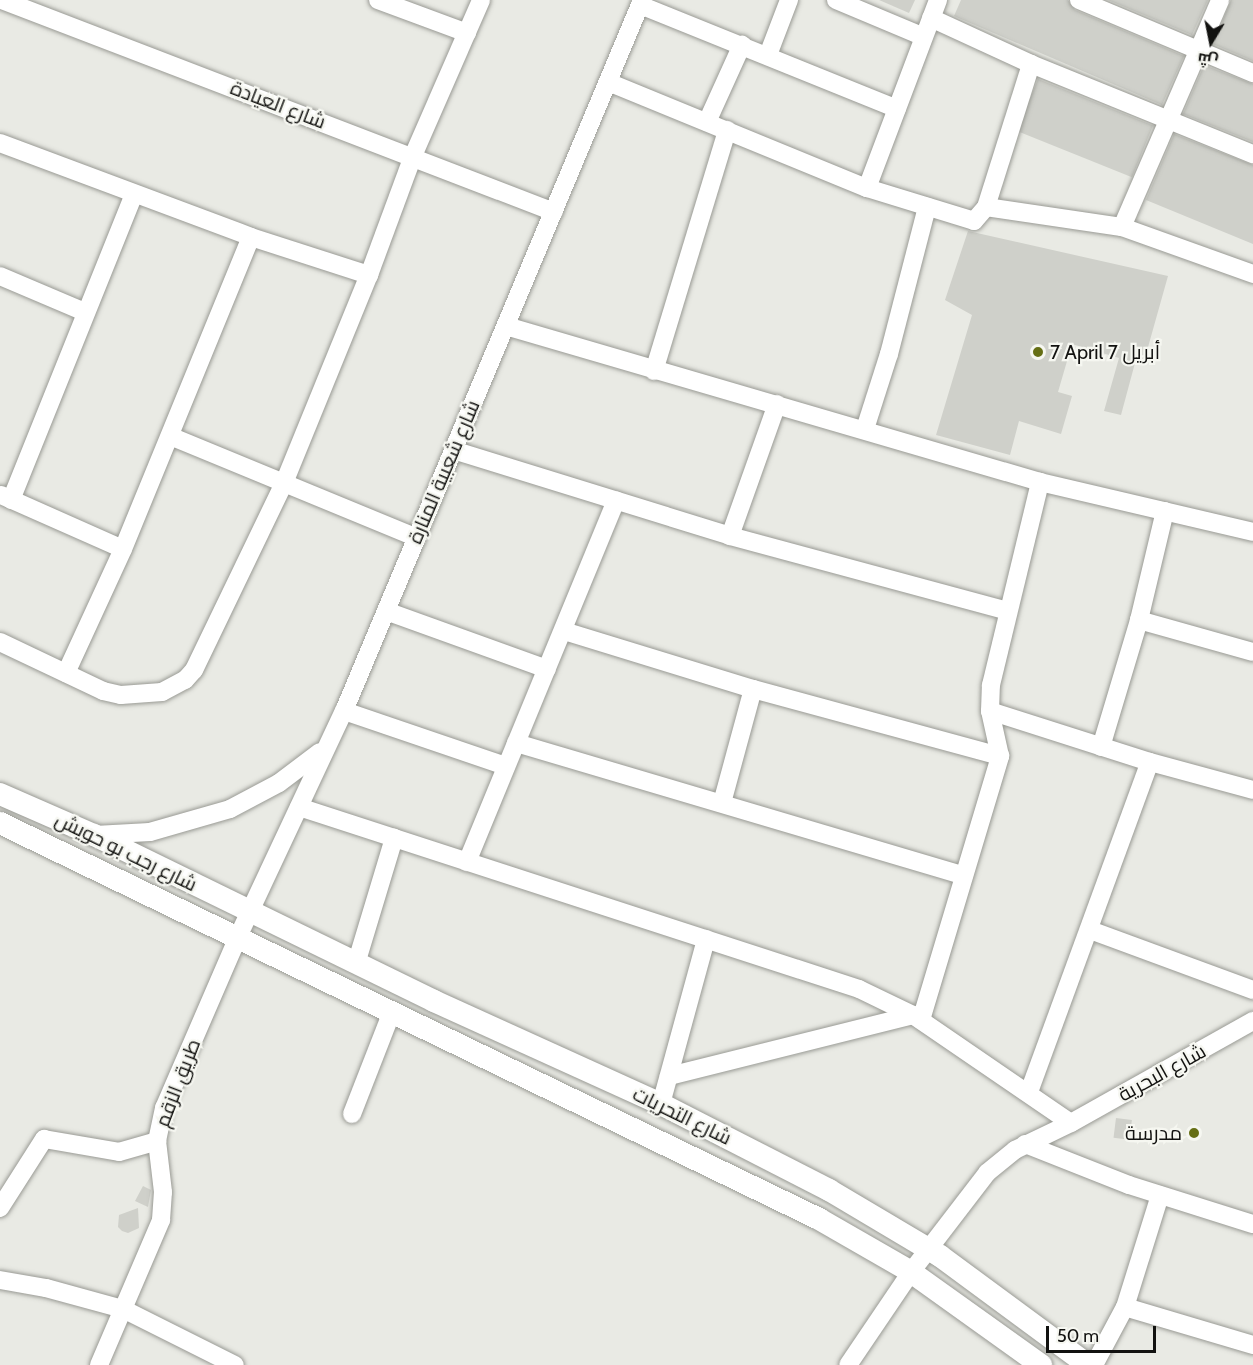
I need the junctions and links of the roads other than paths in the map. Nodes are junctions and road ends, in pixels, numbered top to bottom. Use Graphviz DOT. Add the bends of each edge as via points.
graph roads {
  1 [pos="2,0"];
  2 [pos="378,0"];
  3 [pos="481,0"];
  4 [pos="789,0"];
  5 [pos="836,0"];
  6 [pos="938,0"];
  7 [pos="1079,0"];
  8 [pos="1220,0"];
  9 [pos="641,2"];
  10 [pos="931,18"];
  11 [pos="467,33"];
  12 [pos="924,36"];
  13 [pos="742,45"];
  14 [pos="1198,50"];
  15 [pos="768,55"];
  16 [pos="1030,64"];
  17 [pos="1253,73"];
  18 [pos="608,82"];
  19 [pos="897,109"];
  20 [pos="1167,121"];
  21 [pos="707,122"];
  22 [pos="727,130"];
  23 [pos="0,143"];
  24 [pos="1253,154"];
  25 [pos="413,156"];
  26 [pos="867,188"];
  27 [pos="134,194"];
  28 [pos="927,207"];
  29 [pos="986,207"];
  30 [pos="554,212"];
  31 [pos="1122,227"];
  32 [pos="251,237"];
  33 [pos="1253,274"];
  34 [pos="369,275"];
  35 [pos="0,276"];
  36 [pos="85,312"];
  37 [pos="506,326"];
  38 [pos="654,371"];
  39 [pos="777,404"];
  40 [pos="865,429"];
  41 [pos="170,436"];
  42 [pos="453,450"];
  43 [pos="1040,482"];
  44 [pos="284,483"];
  45 [pos="5,497"];
  46 [pos="616,501"];
  47 [pos="1165,511"];
  48 [pos="1253,532"];
  49 [pos="730,536"];
  50 [pos="417,538"];
  51 [pos="123,549"];
  52 [pos="386,610"];
  53 [pos="1008,611"];
  54 [pos="1139,620"];
  55 [pos="564,631"];
  56 [pos="0,642"];
  57 [pos="1253,652"];
  58 [pos="547,669"];
  59 [pos="66,673"];
  60 [pos="753,689"];
  61 [pos="344,711"];
  62 [pos="990,711"];
  63 [pos="516,743"];
  64 [pos="1101,747"];
  65 [pos="324,749"];
  66 [pos="1000,756"];
  67 [pos="1150,762"];
  68 [pos="506,766"];
  69 [pos="1253,790"];
  70 [pos="0,794"];
  71 [pos="722,802"];
  72 [pos="299,807"];
  73 [pos="0,823"];
  74 [pos="94,835"];
  75 [pos="394,838"];
  76 [pos="467,862"];
  77 [pos="964,876"];
  78 [pos="250,913"];
  79 [pos="1090,930"];
  80 [pos="237,939"];
  81 [pos="706,939"];
  82 [pos="357,964"];
  83 [pos="1253,990"];
  84 [pos="391,1014"];
  85 [pos="917,1018"];
  86 [pos="1253,1021"];
  87 [pos="669,1076"];
  88 [pos="1029,1092"];
  89 [pos="661,1104"];
  90 [pos="352,1114"];
  91 [pos="1071,1123"];
  92 [pos="157,1141"];
  93 [pos="1025,1144"];
  94 [pos="1160,1195"];
  95 [pos="0,1208"];
  96 [pos="1253,1224"];
  97 [pos="928,1249"];
  98 [pos="912,1272"];
  99 [pos="0,1280"];
  100 [pos="1125,1307"];
  101 [pos="123,1309"];
  102 [pos="1253,1345"];
  103 [pos="99,1365"];
  104 [pos="235,1365"];
  105 [pos="848,1365"];
  106 [pos="1041,1365"];
  107 [pos="1088,1365"];
  108 [pos="1094,1365"];
  1 -- 25 [label="street, شارع العيادة"];
  2 -- 11 [label="street"];
  3 -- 11 [label="street"];
  4 -- 15 [label="street"];
  5 -- 12 [label="street"];
  6 -- 10 [label="street"];
  7 -- 14 [label="street"];
  8 -- 14 [label="street"];
  9 -- 13 [label="street"];
  9 -- 18 [label="street, شارع شعبية المنارة"];
  10 -- 12 [label="street"];
  10 -- 16 [label="street"];
  11 -- 25 [label="street"];
  12 -- 19 [label="street"];
  13 -- 15 [label="street"];
  13 -- 21 [label="street"];
  14 -- 17 [label="street"];
  14 -- 20 [label="street"];
  15 -- 19 [label="street"];
  16 -- 20 [label="street"];
  16 -- 29 [label="street"];
  18 -- 21 [label="street"];
  18 -- 30 [label="street, شارع شعبية المنارة"];
  19 -- 26 [label="street"];
  20 -- 24 [label="street"];
  20 -- 31 [label="street"];
  21 -- 22 [label="street"];
  22 -- 26 [label="street"];
  22 -- 38 [label="street"];
  23 -- 27 [label="street"];
  25 -- 30 [label="street, شارع العيادة"];
  25 -- 34 [label="street"];
  26 -- 28 [label="street"];
  27 -- 32 [label="street"];
  27 -- 36 [label="street"];
  28 -- 29 [label="street" via="974,220"];
  28 -- 40 [label="street"];
  29 -- 31 [label="street"];
  30 -- 37 [label="street, شارع شعبية المنارة"];
  31 -- 33 [label="street"];
  32 -- 34 [label="street"];
  32 -- 41 [label="street"];
  34 -- 44 [label="street"];
  35 -- 36 [label="street"];
  36 -- 45 [label="street"];
  37 -- 38 [label="street"];
  37 -- 42 [label="street, شارع شعبية المنارة"];
  38 -- 39 [label="street"];
  39 -- 40 [label="street"];
  39 -- 49 [label="street"];
  40 -- 43 [label="street"];
  41 -- 44 [label="street"];
  41 -- 51 [label="street"];
  42 -- 46 [label="street"];
  42 -- 50 [label="street, شارع شعبية المنارة"];
  43 -- 47 [label="street"];
  43 -- 53 [label="street"];
  44 -- 50 [label="street"];
  44 -- 59 [label="street" via="202,658 185,680 162,692 121,695"];
  45 -- 51 [label="street"];
  46 -- 49 [label="street"];
  46 -- 55 [label="street"];
  47 -- 48 [label="street"];
  47 -- 54 [label="street"];
  49 -- 53 [label="street"];
  50 -- 52 [label="street, شارع شعبية المنارة"];
  51 -- 59 [label="street"];
  52 -- 58 [label="street"];
  52 -- 61 [label="street, شارع شعبية المنارة"];
  53 -- 62 [label="street" via="991,685"];
  54 -- 57 [label="street"];
  54 -- 64 [label="street"];
  55 -- 58 [label="street"];
  55 -- 60 [label="street"];
  56 -- 59 [label="street"];
  58 -- 63 [label="street"];
  60 -- 66 [label="street"];
  60 -- 71 [label="street"];
  61 -- 65 [label="street, شارع شعبية المنارة"];
  61 -- 68 [label="street"];
  62 -- 64 [label="street"];
  62 -- 66 [label="street"];
  63 -- 68 [label="street"];
  63 -- 71 [label="street"];
  64 -- 67 [label="street"];
  65 -- 72 [label="street, شارع شعبية المنارة"];
  65 -- 74 [label="street" via="279,783 230,809 150,832"];
  66 -- 77 [label="street"];
  67 -- 69 [label="street"];
  67 -- 79 [label="street"];
  68 -- 76 [label="street"];
  70 -- 74 [label="main road, شارع رجب بو حويش"];
  71 -- 77 [label="street"];
  72 -- 75 [label="street"];
  72 -- 78 [label="street, شارع شعبية المنارة"];
  73 -- 80 [label="main road, شارع رجب بو حويش"];
  74 -- 78 [label="main road, شارع رجب بو حويش"];
  75 -- 76 [label="street"];
  75 -- 82 [label="street"];
  76 -- 81 [label="street"];
  77 -- 85 [label="street"];
  78 -- 80 [label="street, شارع شعبية المنارة"];
  78 -- 82 [label="main road, شارع التحريات"];
  79 -- 83 [label="street"];
  79 -- 88 [label="street"];
  80 -- 84 [label="main road, شارع التحريات"];
  80 -- 92 [label="street, طريق الزقم" via="164,1108"];
  81 -- 85 [label="street" via="859,989"];
  81 -- 87 [label="street"];
  82 -- 89 [label="main road, شارع التحريات"];
  84 -- 90 [label="street"];
  84 -- 98 [label="main road, شارع التحريات" via="784,1200"];
  85 -- 87 [label="street"];
  85 -- 88 [label="street"];
  86 -- 91 [label="street, شارع البحرية"];
  87 -- 89 [label="street"];
  88 -- 91 [label="street"];
  89 -- 97 [label="main road, شارع التحريات" via="829,1190"];
  91 -- 93 [label="street, شارع البحرية"];
  92 -- 95 [label="street" via="119,1152 44,1138"];
  92 -- 101 [label="street, طريق الزقم" via="164,1192 162,1220"];
  93 -- 94 [label="street"];
  93 -- 97 [label="street, شارع البحرية" via="987,1173"];
  94 -- 96 [label="street"];
  94 -- 100 [label="street"];
  97 -- 98 [label="street, شارع البحرية"];
  97 -- 107 [label="main road, شارع التحريات"];
  98 -- 105 [label="street, شارع البحرية"];
  98 -- 106 [label="main road, شارع التحريات"];
  99 -- 101 [label="street"];
  100 -- 102 [label="street"];
  100 -- 108 [label="street"];
  101 -- 103 [label="street, طريق الزقم"];
  101 -- 104 [label="street"];
}
